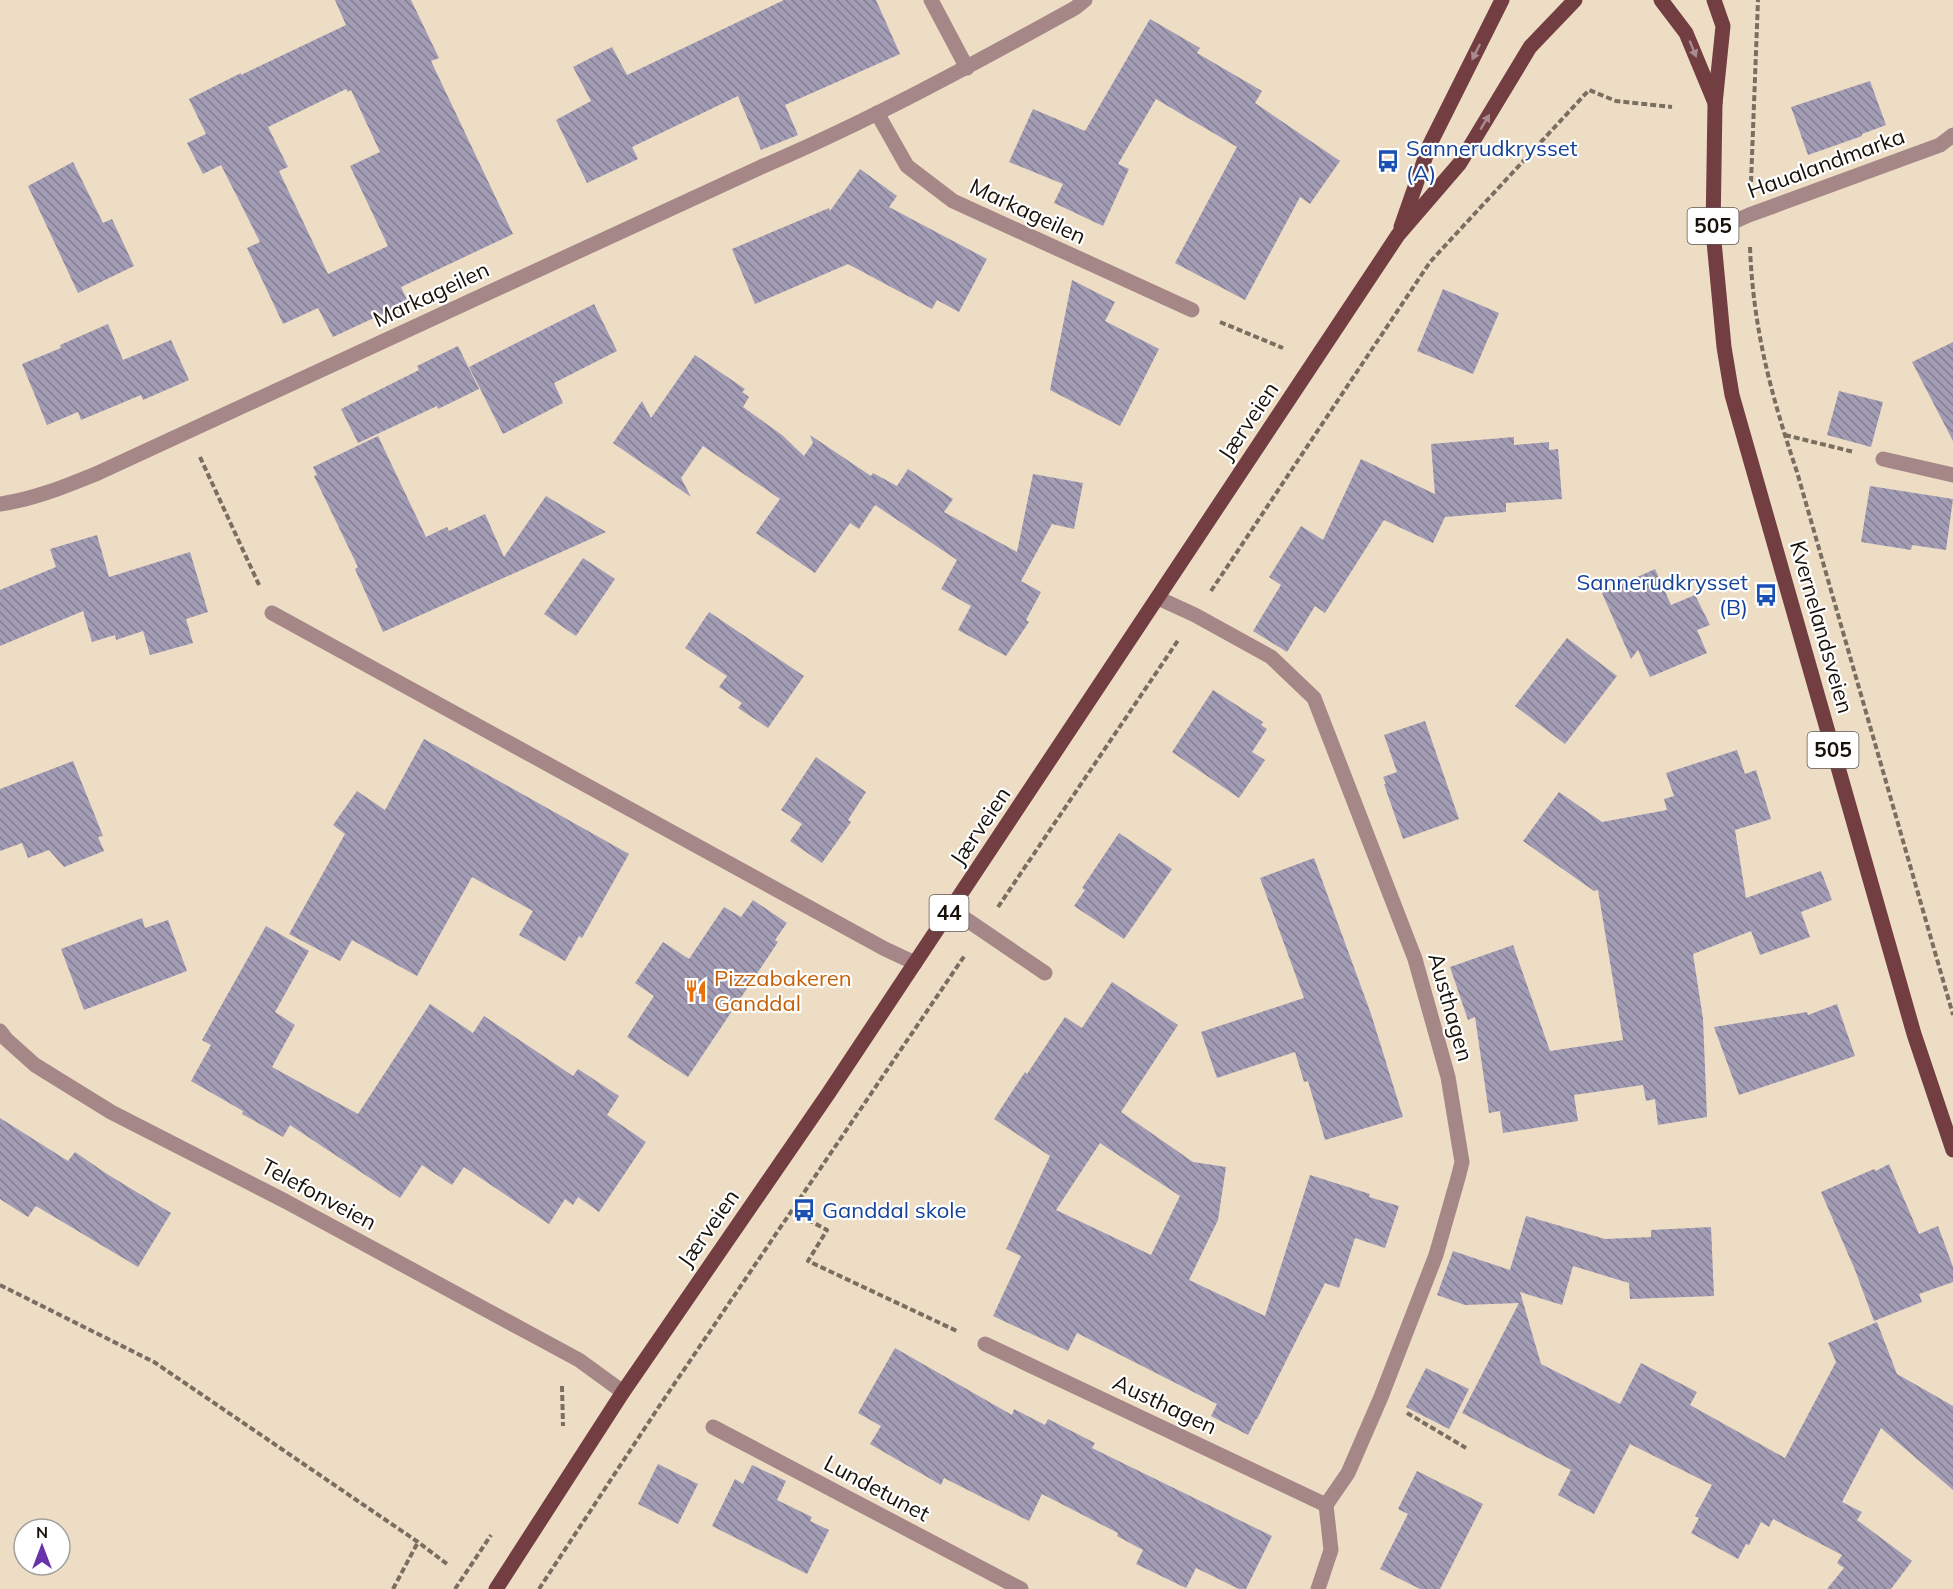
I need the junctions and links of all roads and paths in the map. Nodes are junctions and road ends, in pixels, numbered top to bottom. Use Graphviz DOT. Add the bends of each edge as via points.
graph roads {
  1 [pos="931,0"];
  2 [pos="1085,0"];
  3 [pos="1502,0"];
  4 [pos="1575,0"];
  5 [pos="1661,0"];
  6 [pos="1714,0"];
  7 [pos="1758,0"];
  8 [pos="967,68"];
  9 [pos="1715,104"];
  10 [pos="1754,106"];
  11 [pos="1672,107"];
  12 [pos="877,113"];
  13 [pos="1953,135"];
  14 [pos="1713,231"];
  15 [pos="1398,235"];
  16 [pos="1192,310"];
  17 [pos="1757,329"];
  18 [pos="1283,348"];
  19 [pos="188,432"];
  20 [pos="1785,435"];
  21 [pos="1883,459"];
  22 [pos="1953,475"];
  23 [pos="0,504"];
  24 [pos="1158,598"];
  25 [pos="272,613"];
  26 [pos="1195,615"];
  27 [pos="951,909"];
  28 [pos="981,931"];
  29 [pos="915,963"];
  30 [pos="1045,973"];
  31 [pos="1953,1015"];
  32 [pos="0,1031"];
  33 [pos="1953,1150"];
  34 [pos="792,1211"];
  35 [pos="0,1285"];
  36 [pos="985,1344"];
  37 [pos="561,1382"];
  38 [pos="623,1392"];
  39 [pos="1381,1397"];
  40 [pos="713,1427"];
  41 [pos="557,1434"];
  42 [pos="1466,1448"];
  43 [pos="1326,1505"];
  44 [pos="491,1534"];
  45 [pos="417,1542"];
  46 [pos="447,1564"];
  47 [pos="393,1589"];
  48 [pos="455,1589"];
  49 [pos="496,1589"];
  50 [pos="538,1589"];
  51 [pos="1021,1589"];
  52 [pos="1318,1589"];
  1 -- 8 [label="street"];
  2 -- 8 [label="street, Markageilen"];
  3 -- 15 [label="main road, Jærveien / 44, one-way" via="1430,144"];
  15 -- 4 [label="main road, Jærveien / 44, one-way" via="1460,164 1530,47"];
  5 -- 9 [label="main road, Kvernelandsveien / 505, one-way" via="1686,33"];
  6 -- 9 [label="main road, Kvernelandsveien / 505" via="1723,26"];
  7 -- 10 [label="path"];
  8 -- 12 [label="street, Markageilen"];
  9 -- 14 [label="main road, Kvernelandsveien / 505"];
  11 -- 26 [label="path" via="1616,101 1589,90 1430,262"];
  12 -- 16 [label="street, Markageilen" via="908,166 952,201"];
  12 -- 19 [label="street, Markageilen" via="828,139"];
  13 -- 14 [label="street, Haualandmarka" via="1940,145"];
  14 -- 33 [label="main road, Kvernelandsveien / 505" via="1732,395 1914,1034"];
  15 -- 24 [label="main road, Jærveien / 44"];
  16 -- 18 [label="path"];
  17 -- 20 [label="path"];
  19 -- 23 [label="street, Markageilen" via="58,489"];
  19 -- 25 [label="path"];
  20 -- 21 [label="path"];
  20 -- 31 [label="path"];
  21 -- 22 [label="street"];
  24 -- 26 [label="street, Austhagen"];
  24 -- 27 [label="main road, Jærveien / 44"];
  25 -- 29 [label="street"];
  26 -- 28 [label="path"];
  26 -- 39 [label="street, Austhagen" via="1271,657 1314,698 1415,959 1448,1077 1462,1162 1436,1255"];
  27 -- 28 [label="street"];
  27 -- 29 [label="main road, Jærveien / 44"];
  28 -- 30 [label="street"];
  28 -- 34 [label="path"];
  29 -- 38 [label="main road, Jærveien / 44"];
  32 -- 38 [label="street, Telefonveien" via="35,1065 111,1112 579,1360"];
  34 -- 36 [label="path" via="827,1230 808,1261"];
  34 -- 50 [label="path"];
  35 -- 45 [label="path" via="154,1362"];
  36 -- 43 [label="street, Austhagen"];
  37 -- 41 [label="path" via="564,1425"];
  38 -- 49 [label="main road, Jærveien / 44"];
  39 -- 42 [label="path"];
  39 -- 43 [label="street, Austhagen" via="1348,1473"];
  40 -- 51 [label="street, Lundetunet"];
  43 -- 52 [label="street" via="1331,1550"];
  44 -- 48 [label="path"];
  45 -- 46 [label="path"];
  45 -- 47 [label="path"];
}
